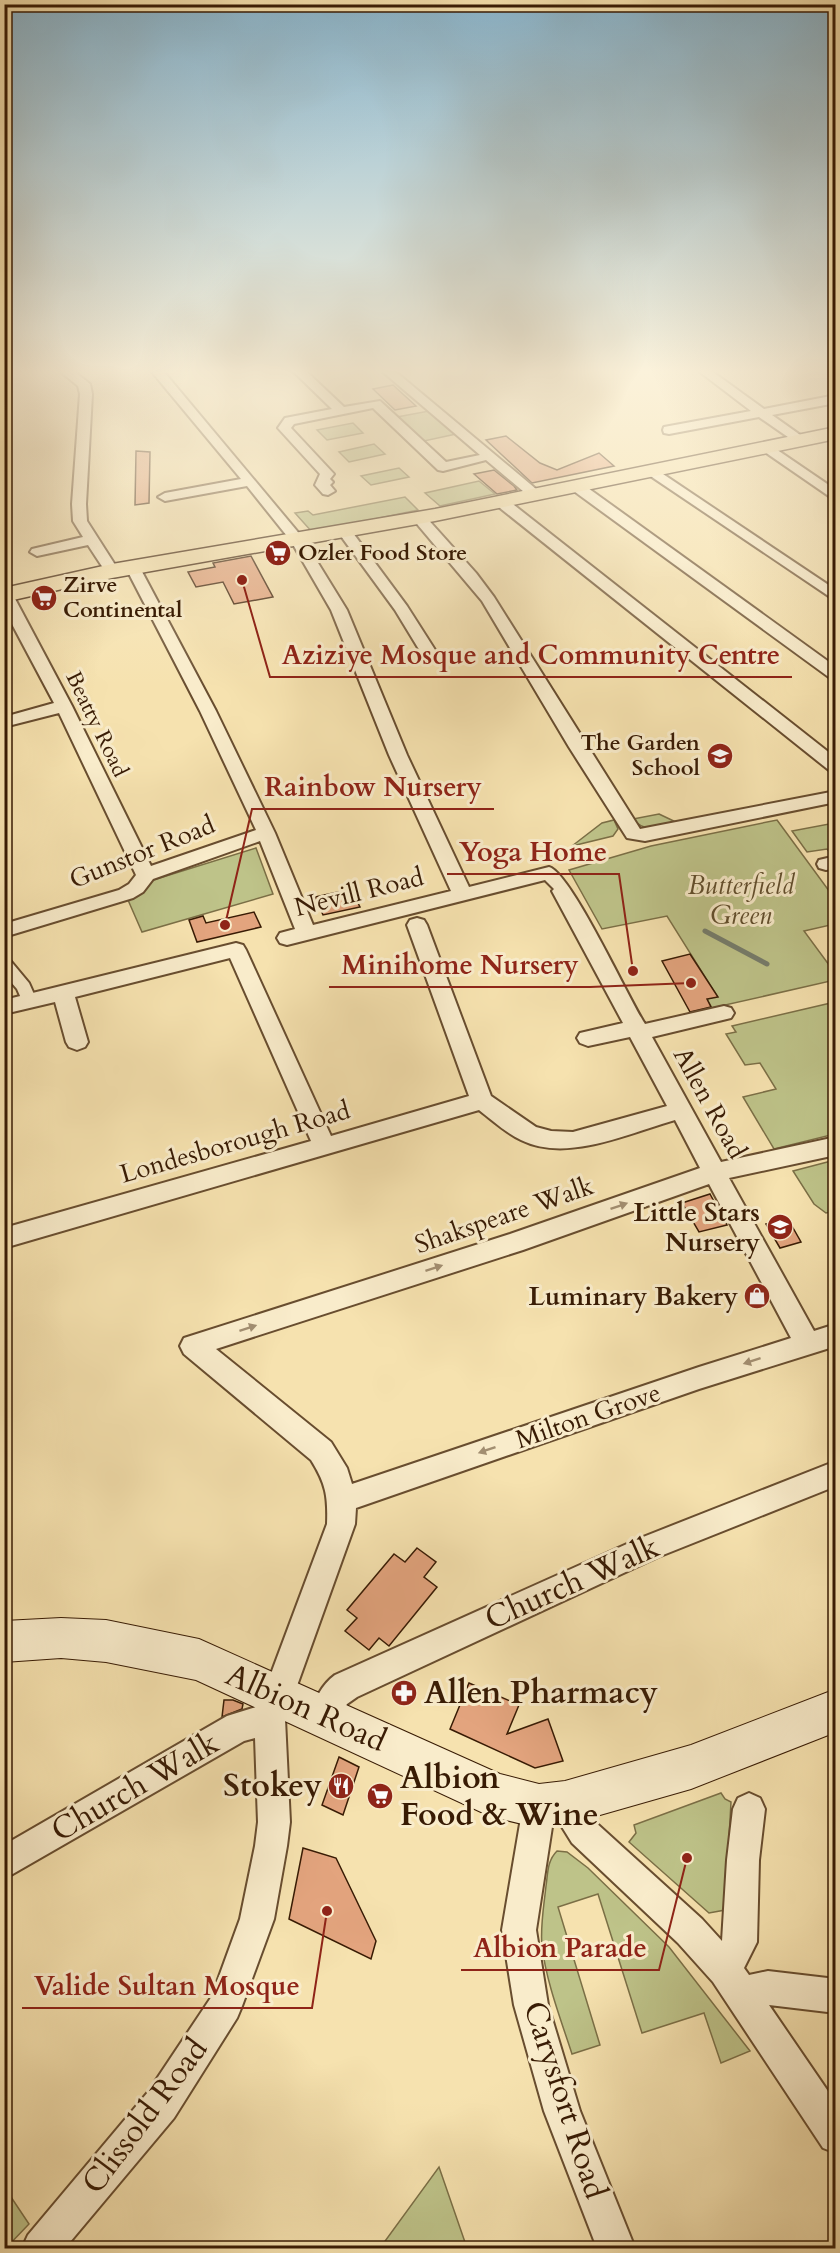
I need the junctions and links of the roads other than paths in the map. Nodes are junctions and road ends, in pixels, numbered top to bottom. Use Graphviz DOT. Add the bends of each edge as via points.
graph roads {
  1 [pos="81,477"];
  2 [pos="247,477"];
  3 [pos="324,477"];
  4 [pos="515,477"];
  5 [pos="618,477"];
  6 [pos="661,477"];
  7 [pos="809,477"];
  8 [pos="250,481"];
  9 [pos="576,486"];
  10 [pos="328,490"];
  11 [pos="535,494"];
  12 [pos="836,496"];
  13 [pos="165,497"];
  14 [pos="500,501"];
  15 [pos="419,518"];
  16 [pos="345,532"];
  17 [pos="91,540"];
  18 [pos="297,540"];
  19 [pos="37,552"];
  20 [pos="122,570"];
  21 [pos="4,595"];
  22 [pos="836,597"];
  23 [pos="429,652"];
  24 [pos="836,675"];
  25 [pos="64,706"];
  26 [pos="4,722"];
  27 [pos="836,767"];
  28 [pos="836,796"];
  29 [pos="266,833"];
  30 [pos="147,875"];
  31 [pos="556,883"];
  32 [pos="462,893"];
  33 [pos="417,925"];
  34 [pos="4,931"];
  35 [pos="4,963"];
  36 [pos="63,992"];
  37 [pos="30,1001"];
  38 [pos="4,1007"];
  39 [pos="724,1013"];
  40 [pos="638,1030"];
  41 [pos="588,1038"];
  42 [pos="77,1042"];
  43 [pos="482,1101"];
  44 [pos="681,1110"];
  45 [pos="324,1145"];
  46 [pos="836,1146"];
  47 [pos="716,1172"];
  48 [pos="4,1238"];
  49 [pos="836,1335"];
  50 [pos="807,1342"];
  51 [pos="836,1473"];
  52 [pos="342,1500"];
  53 [pos="4,1642"];
  54 [pos="274,1707"];
  55 [pos="836,1710"];
  56 [pos="324,1716"];
  57 [pos="552,1805"];
  58 [pos="749,1809"];
  59 [pos="4,1863"];
  60 [pos="734,1982"];
  61 [pos="836,1996"];
  62 [pos="836,2135"];
  63 [pos="41,2248"];
  64 [pos="616,2248"];
  1 -- 17 [label="street" via="80,521"];
  2 -- 8 [label="street"];
  3 -- 10 [label="street" via="326,482 322,484"];
  4 -- 11 [label="street"];
  5 -- 9 [label="highway"];
  6 -- 22 [label="street"];
  7 -- 12 [label="street"];
  8 -- 13 [label="street"];
  8 -- 18 [label="street"];
  9 -- 11 [label="highway"];
  9 -- 24 [label="street"];
  11 -- 14 [label="highway"];
  14 -- 15 [label="highway"];
  14 -- 27 [label="street"];
  15 -- 16 [label="highway"];
  15 -- 28 [label="street" via="485,594 583,755 639,834"];
  16 -- 18 [label="highway"];
  16 -- 23 [label="street"];
  17 -- 19 [label="street"];
  17 -- 20 [label="street"];
  18 -- 20 [label="highway"];
  18 -- 32 [label="street" via="339,610 398,755"];
  20 -- 21 [label="highway"];
  20 -- 29 [label="street" via="208,711"];
  21 -- 25 [label="street, Beatty Road"];
  25 -- 26 [label="street"];
  25 -- 30 [label="street, Beatty Road"];
  29 -- 30 [label="street, Gunstor Road"];
  29 -- 32 [label="street, Nevill Road" via="297,936"];
  30 -- 34 [label="street, Gunstor Road" via="126,894"];
  31 -- 32 [label="street, Nevill Road"];
  31 -- 40 [label="street, Allen Road"];
  33 -- 43 [label="street"];
  35 -- 37 [label="street"];
  36 -- 37 [label="street"];
  36 -- 42 [label="street"];
  36 -- 45 [label="street" via="236,950"];
  37 -- 38 [label="street"];
  39 -- 40 [label="street"];
  40 -- 41 [label="street"];
  40 -- 44 [label="street, Allen Road"];
  43 -- 44 [label="street" via="529,1134 573,1141"];
  43 -- 45 [label="street, Londesborough Road"];
  44 -- 47 [label="street, Allen Road"];
  45 -- 48 [label="street, Londesborough Road"];
  46 -- 47 [label="street, Shakspeare Walk"];
  47 -- 50 [label="street, Allen Road"];
  52 -- 47 [label="street, Shakspeare Walk, one-way" via="337,1477 321,1451 193,1346 514,1243"];
  49 -- 50 [label="street, Milton Grove"];
  50 -- 52 [label="street, Milton Grove, one-way"];
  51 -- 56 [label="street, Church Walk" via="648,1548 346,1686 336,1693"];
  52 -- 54 [label="street" via="341,1524"];
  53 -- 54 [label="main road, Albion Road" via="61,1638 106,1641 199,1660"];
  54 -- 56 [label="main road, Albion Road"];
  54 -- 59 [label="street, Church Walk"];
  54 -- 63 [label="street, Clissold Road" via="271,1846 257,1919 225,2006 161,2105"];
  55 -- 57 [label="main road, Albion Road" via="691,1767"];
  56 -- 57 [label="main road, Albion Road" via="497,1796"];
  57 -- 60 [label="street" via="690,1930"];
  57 -- 64 [label="street, Carysfort Road" via="519,1930 531,2005 562,2111"];
  58 -- 60 [label="street"];
  60 -- 61 [label="street"];
  60 -- 62 [label="street"];
}
